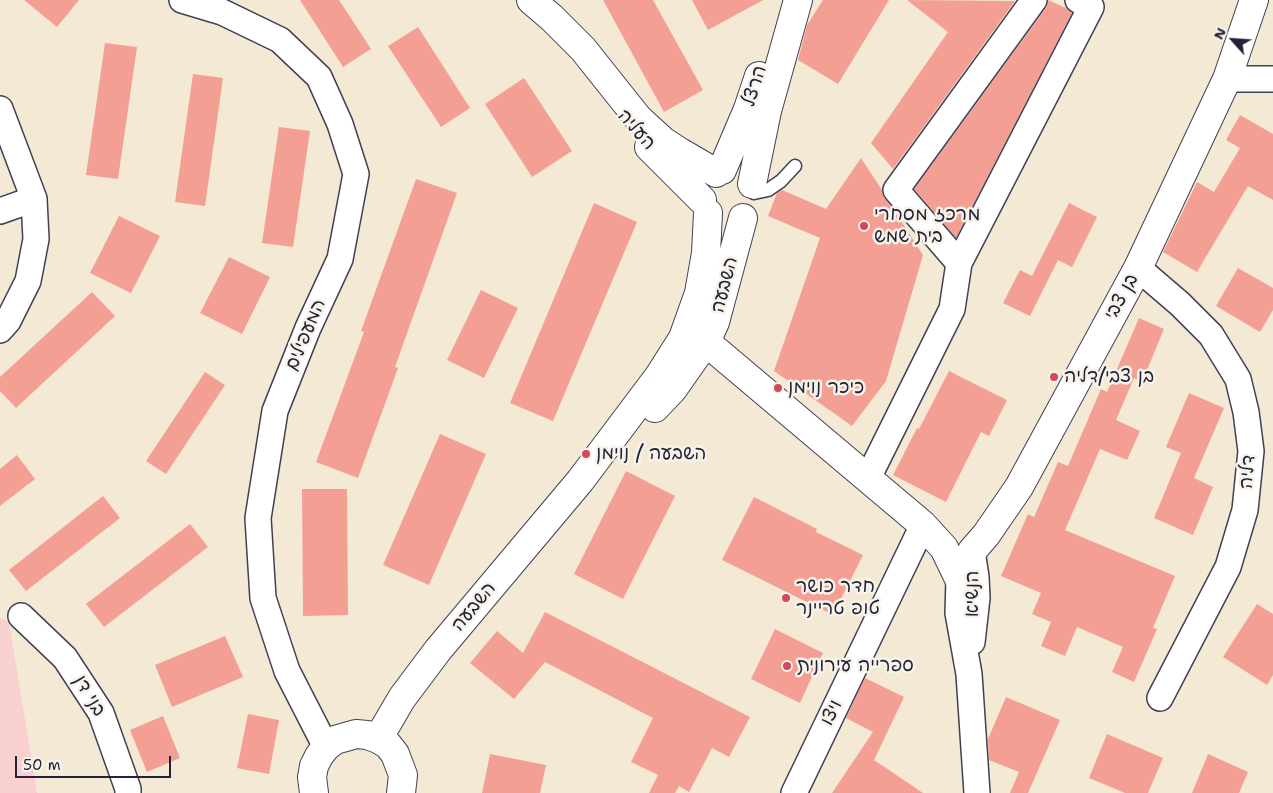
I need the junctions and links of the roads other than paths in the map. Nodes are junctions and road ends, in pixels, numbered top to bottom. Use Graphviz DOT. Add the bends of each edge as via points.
graph roads {
  1 [pos="182,0"];
  2 [pos="531,0"];
  3 [pos="1034,0"];
  4 [pos="1078,0"];
  5 [pos="1254,0"];
  6 [pos="794,5"];
  7 [pos="583,49"];
  8 [pos="1227,79"];
  9 [pos="1273,79"];
  10 [pos="0,109"];
  11 [pos="795,166"];
  12 [pos="719,171"];
  13 [pos="753,189"];
  14 [pos="34,199"];
  15 [pos="705,207"];
  16 [pos="0,212"];
  17 [pos="743,218"];
  18 [pos="959,262"];
  19 [pos="1138,268"];
  20 [pos="0,330"];
  21 [pos="706,342"];
  22 [pos="868,478"];
  23 [pos="580,481"];
  24 [pos="923,525"];
  25 [pos="972,551"];
  26 [pos="959,578"];
  27 [pos="21,616"];
  28 [pos="969,674"];
  29 [pos="1160,698"];
  30 [pos="378,739"];
  31 [pos="326,747"];
  32 [pos="128,793"];
  33 [pos="314,793"];
  34 [pos="401,793"];
  35 [pos="794,793"];
  36 [pos="977,793"];
  1 -- 31 [label="street, המעפילים" via="222,12 280,40 319,77 340,124 356,174 340,259 275,411 258,518 263,598 287,671"];
  2 -- 7 [label="main road, העליה"];
  3 -- 18 [label="street" via="896,190"];
  4 -- 18 [label="street" via="1091,6"];
  5 -- 8 [label="main road, בן צבי"];
  6 -- 12 [label="main road, הרצל"];
  6 -- 13 [label="main road, הרצל" via="767,111"];
  7 -- 12 [label="main road, העליה" via="638,118 656,135 680,152"];
  7 -- 15 [label="main road, העליה" via="620,115 682,178"];
  8 -- 9 [label="street"];
  8 -- 19 [label="main road, בן צבי"];
  10 -- 14 [label="street"];
  11 -- 13 [label="lane" via="768,190"];
  12 -- 13 [label="main road" via="739,172"];
  12 -- 15 [label="main road" via="704,184"];
  13 -- 17 [label="main road" via="752,207"];
  14 -- 16 [label="street"];
  14 -- 20 [label="street" via="36,239 28,281"];
  15 -- 17 [label="main road" via="721,221"];
  15 -- 23 [label="main road, השבעה" via="706,253 699,293 682,338 659,376"];
  17 -- 21 [label="main road, השבעה" via="715,322"];
  18 -- 22 [label="street" via="952,309"];
  19 -- 25 [label="main road, בן צבי" via="1019,487"];
  19 -- 29 [label="street, דליה" via="1180,304 1216,343 1238,379 1251,451 1245,510 1228,567"];
  21 -- 22 [label="main road"];
  21 -- 23 [label="main road, השבעה" via="673,389 619,448"];
  22 -- 24 [label="main road"];
  23 -- 30 [label="main road, השבעה" via="438,650 402,698"];
  24 -- 25 [label="main road, הנשיא" via="954,536"];
  24 -- 26 [label="main road, הנשיא" via="944,548"];
  24 -- 35 [label="street, ויצו"];
  25 -- 26 [label="main road, בן צבי"];
  25 -- 28 [label="street, הנשיא" via="977,598"];
  26 -- 28 [label="street, הנשיא" via="958,614"];
  27 -- 32 [label="street, בני דן" via="65,658 101,713"];
  28 -- 36 [label="street, הנשיא"];
  30 -- 31 [label="main road" via="351,735"];
  30 -- 34 [label="main road" via="388,745 400,764 403,775"];
  31 -- 33 [label="main road" via="314,766"];
}
